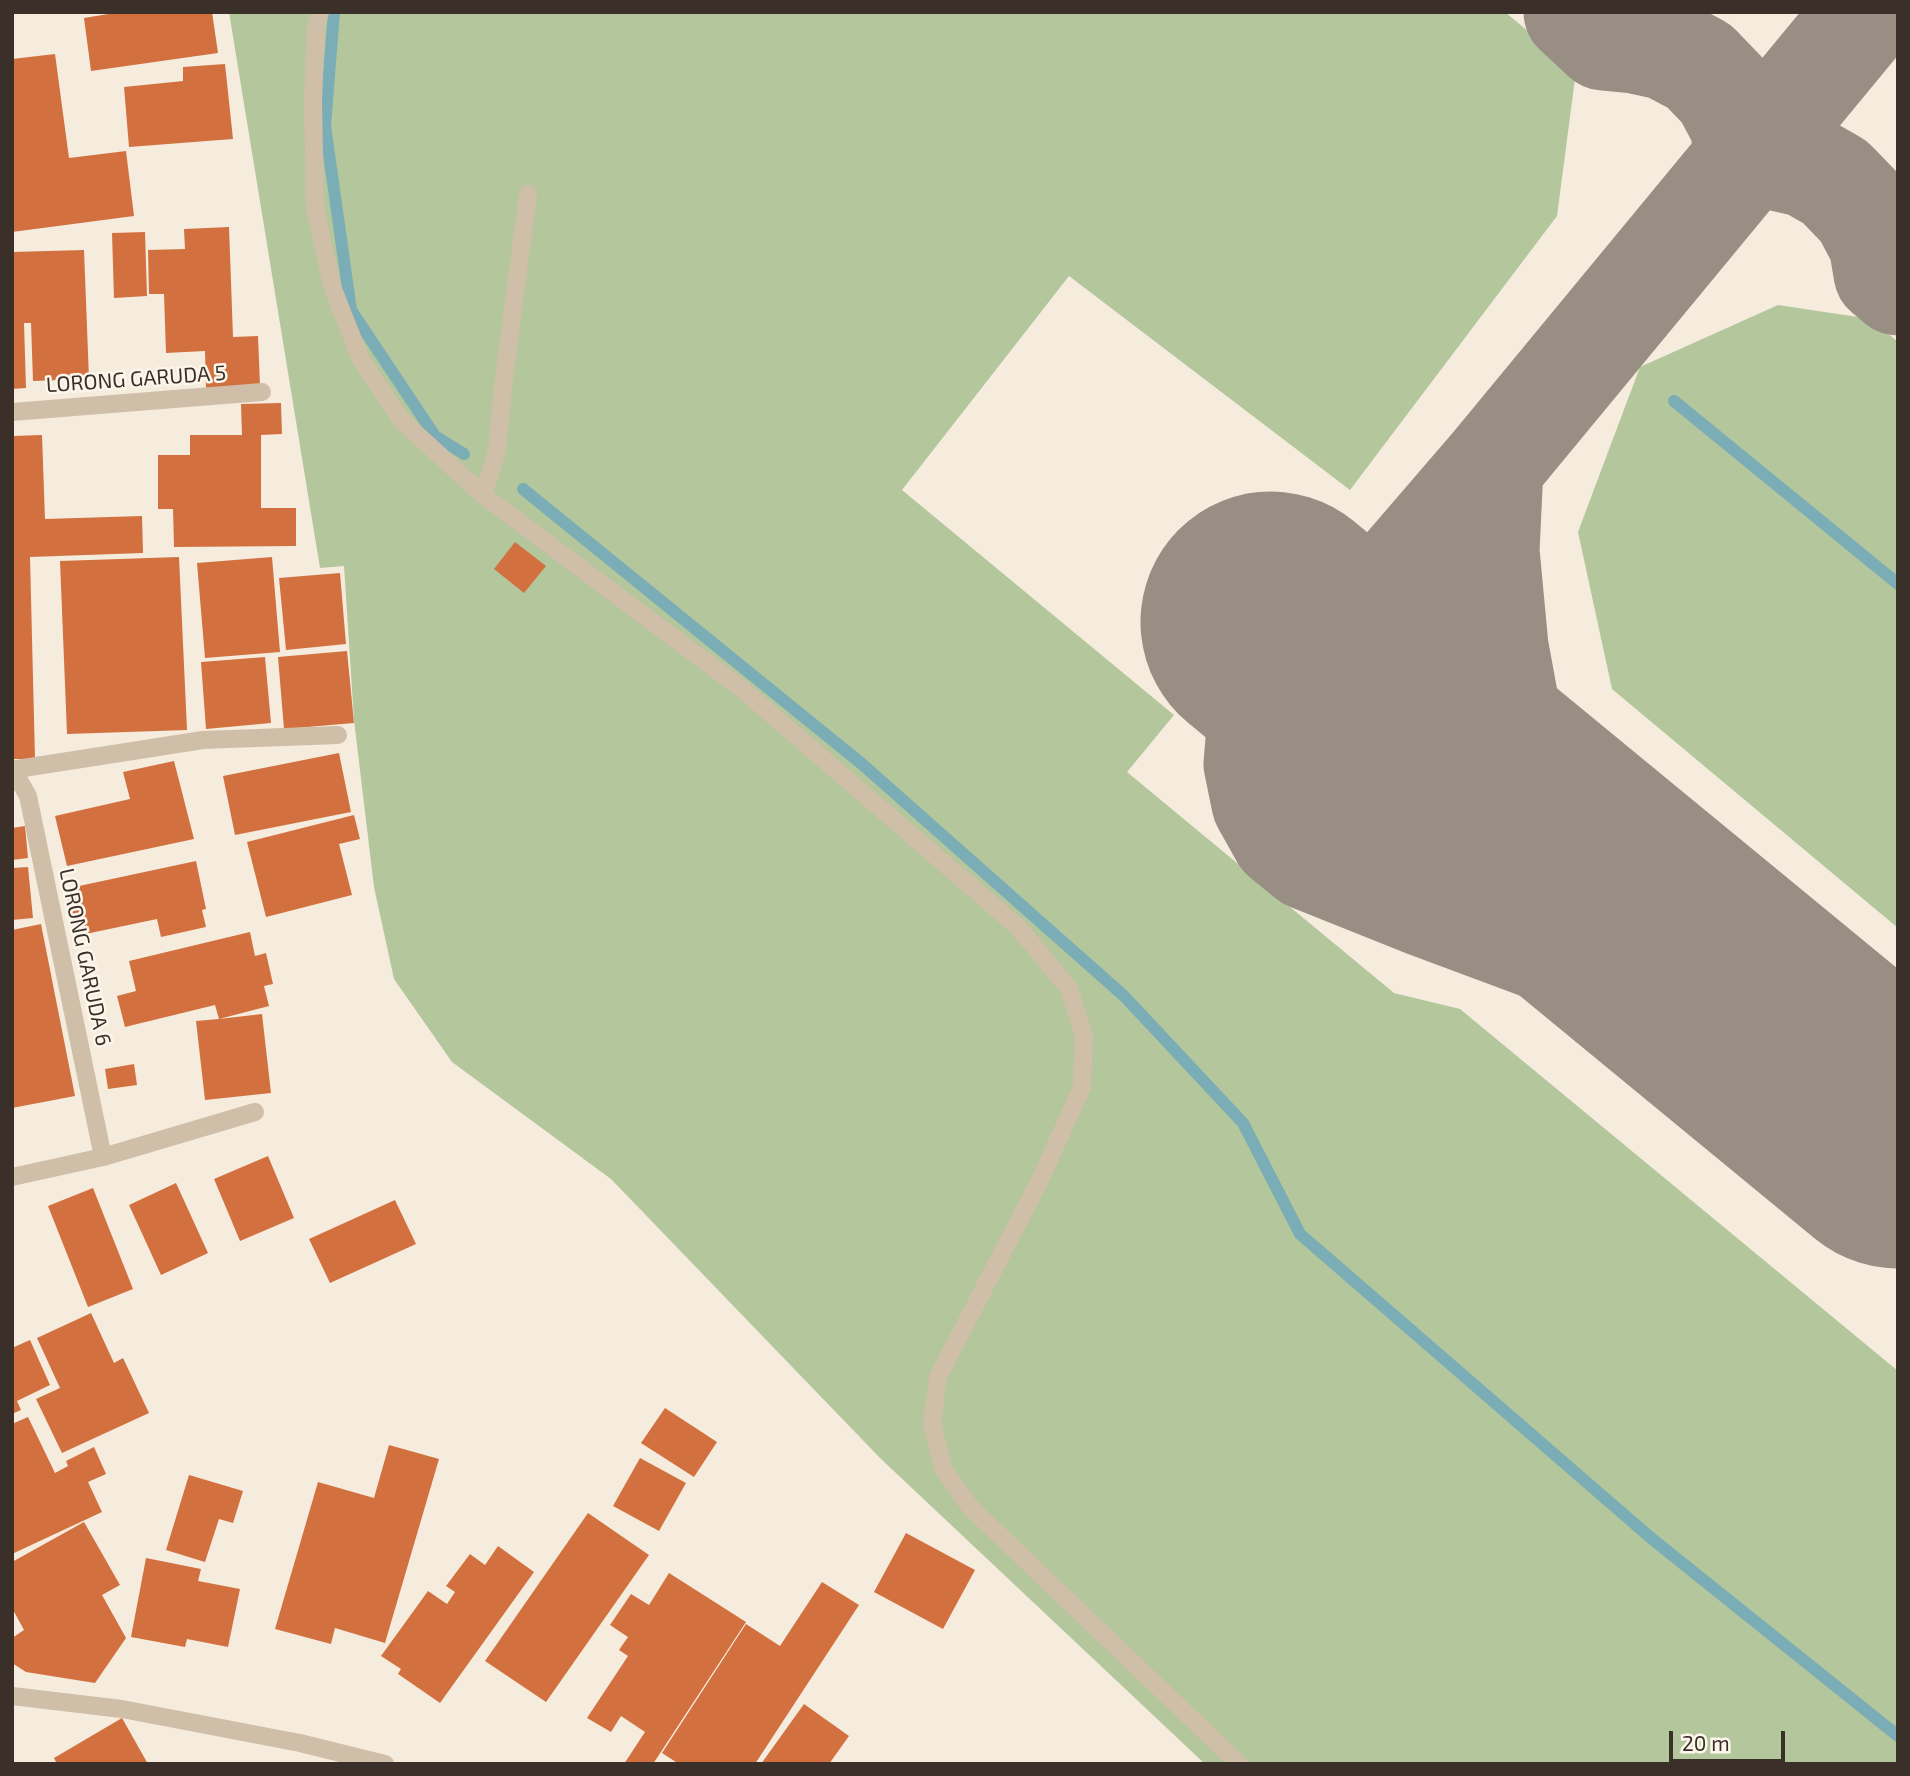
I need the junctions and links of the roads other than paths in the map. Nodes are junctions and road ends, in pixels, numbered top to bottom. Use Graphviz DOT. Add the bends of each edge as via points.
graph roads {
  1 [pos="320,12"];
  2 [pos="528,194"];
  3 [pos="262,392"];
  4 [pos="12,412"];
  5 [pos="483,495"];
  6 [pos="338,735"];
  7 [pos="14,770"];
  8 [pos="255,1112"];
  9 [pos="103,1157"];
  10 [pos="12,1177"];
  11 [pos="12,1696"];
  12 [pos="385,1764"];
  13 [pos="1240,1764"];
  1 -- 5 [label="street" via="313,100 315,209 333,289 361,360 401,420"];
  2 -- 5 [label="street" via="497,451"];
  3 -- 4 [label="street, LORONG GARUDA 5"];
  5 -- 13 [label="street" via="743,689 1019,928 1069,989 1084,1035 1082,1087 1040,1180 938,1377 932,1423 943,1468 970,1507"];
  6 -- 7 [label="street, LORONG GARUDA 6" via="203,740"];
  7 -- 9 [label="street, LORONG GARUDA 6" via="28,796"];
  8 -- 9 [label="street"];
  9 -- 10 [label="street"];
  11 -- 12 [label="street" via="122,1709"];
}
